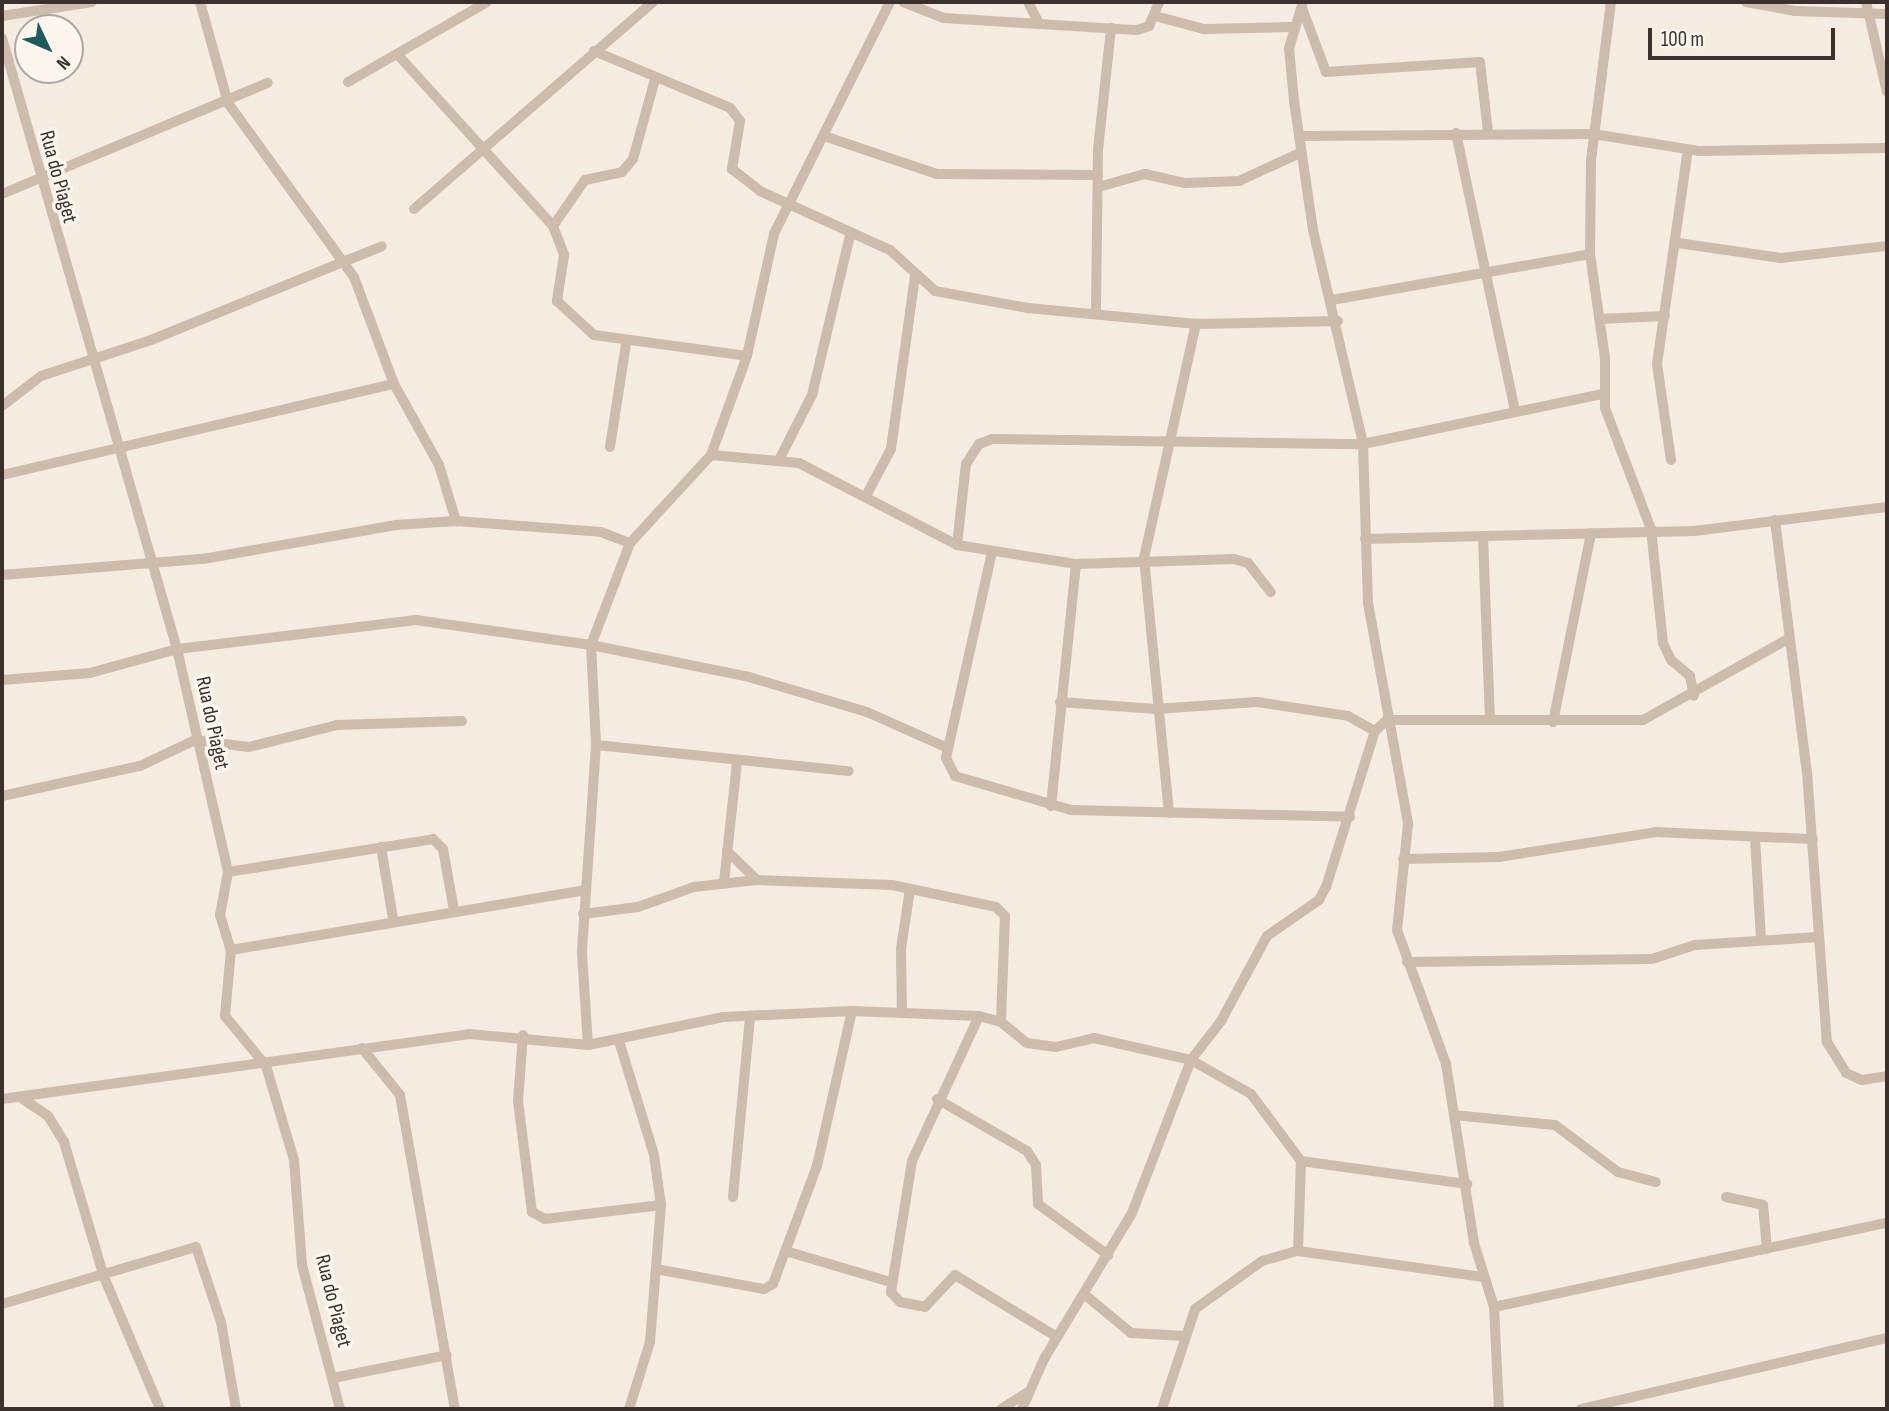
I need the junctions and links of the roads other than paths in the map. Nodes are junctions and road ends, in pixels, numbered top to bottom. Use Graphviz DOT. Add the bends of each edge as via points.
graph roads {
  1 [pos="92,2"];
  2 [pos="200,2"];
  3 [pos="487,2"];
  4 [pos="653,2"];
  5 [pos="890,2"];
  6 [pos="903,2"];
  7 [pos="1028,2"];
  8 [pos="1159,2"];
  9 [pos="1611,2"];
  10 [pos="1746,2"];
  11 [pos="1866,2"];
  12 [pos="1303,5"];
  13 [pos="1887,15"];
  14 [pos="2,16"];
  15 [pos="1155,16"];
  16 [pos="1869,18"];
  17 [pos="1039,24"];
  18 [pos="1292,27"];
  19 [pos="1111,28"];
  20 [pos="2,38"];
  21 [pos="594,51"];
  22 [pos="398,55"];
  23 [pos="655,79"];
  24 [pos="348,82"];
  25 [pos="268,83"];
  26 [pos="1887,92"];
  27 [pos="228,103"];
  28 [pos="1488,132"];
  29 [pos="1456,133"];
  30 [pos="1593,134"];
  31 [pos="1299,136"];
  32 [pos="827,137"];
  33 [pos="1887,148"];
  34 [pos="480,149"];
  35 [pos="1688,150"];
  36 [pos="1302,152"];
  37 [pos="37,179"];
  38 [pos="1098,181"];
  39 [pos="2,194"];
  40 [pos="788,204"];
  41 [pos="414,209"];
  42 [pos="553,226"];
  43 [pos="850,235"];
  44 [pos="1678,243"];
  45 [pos="382,246"];
  46 [pos="1887,246"];
  47 [pos="1590,254"];
  48 [pos="342,262"];
  49 [pos="1483,272"];
  50 [pos="915,276"];
  51 [pos="1332,300"];
  52 [pos="1096,311"];
  53 [pos="1665,316"];
  54 [pos="1599,319"];
  55 [pos="1338,321"];
  56 [pos="1196,324"];
  57 [pos="626,344"];
  58 [pos="747,356"];
  59 [pos="91,359"];
  60 [pos="394,384"];
  61 [pos="1604,394"];
  62 [pos="2,406"];
  63 [pos="1515,411"];
  64 [pos="1174,442"];
  65 [pos="1363,443"];
  66 [pos="610,447"];
  67 [pos="121,448"];
  68 [pos="711,455"];
  69 [pos="780,458"];
  70 [pos="1671,460"];
  71 [pos="2,475"];
  72 [pos="866,496"];
  73 [pos="1887,507"];
  74 [pos="1775,520"];
  75 [pos="456,521"];
  76 [pos="1651,529"];
  77 [pos="1591,534"];
  78 [pos="1483,538"];
  79 [pos="1365,539"];
  80 [pos="630,542"];
  81 [pos="957,545"];
  82 [pos="992,552"];
  83 [pos="1144,558"];
  84 [pos="154,564"];
  85 [pos="1076,564"];
  86 [pos="2,575"];
  87 [pos="1271,592"];
  88 [pos="1788,639"];
  89 [pos="591,645"];
  90 [pos="177,649"];
  91 [pos="2,680"];
  92 [pos="1694,696"];
  93 [pos="1060,702"];
  94 [pos="1156,709"];
  95 [pos="1490,719"];
  96 [pos="1387,720"];
  97 [pos="462,721"];
  98 [pos="1553,722"];
  99 [pos="1375,731"];
  100 [pos="195,740"];
  101 [pos="596,745"];
  102 [pos="948,748"];
  103 [pos="737,761"];
  104 [pos="849,771"];
  105 [pos="2,796"];
  106 [pos="1052,806"];
  107 [pos="1168,813"];
  108 [pos="1350,817"];
  109 [pos="1755,838"];
  110 [pos="1813,839"];
  111 [pos="381,847"];
  112 [pos="727,851"];
  113 [pos="1403,859"];
  114 [pos="228,873"];
  115 [pos="757,880"];
  116 [pos="724,882"];
  117 [pos="910,889"];
  118 [pos="586,890"];
  119 [pos="454,910"];
  120 [pos="583,914"];
  121 [pos="393,919"];
  122 [pos="1818,937"];
  123 [pos="1760,940"];
  124 [pos="231,950"];
  125 [pos="1407,962"];
  126 [pos="852,1012"];
  127 [pos="902,1013"];
  128 [pos="750,1016"];
  129 [pos="979,1016"];
  130 [pos="1001,1022"];
  131 [pos="523,1035"];
  132 [pos="619,1041"];
  133 [pos="588,1045"];
  134 [pos="362,1048"];
  135 [pos="1191,1060"];
  136 [pos="266,1066"];
  137 [pos="1887,1076"];
  138 [pos="20,1097"];
  139 [pos="2,1099"];
  140 [pos="937,1099"];
  141 [pos="1454,1115"];
  142 [pos="1301,1161"];
  143 [pos="1656,1182"];
  144 [pos="1467,1184"];
  145 [pos="733,1197"];
  146 [pos="1726,1197"];
  147 [pos="662,1205"];
  148 [pos="1887,1223"];
  149 [pos="1768,1249"];
  150 [pos="1298,1251"];
  151 [pos="789,1252"];
  152 [pos="1108,1255"];
  153 [pos="656,1269"];
  154 [pos="104,1277"];
  155 [pos="1482,1277"];
  156 [pos="890,1282"];
  157 [pos="1084,1294"];
  158 [pos="2,1304"];
  159 [pos="1494,1307"];
  160 [pos="1185,1336"];
  161 [pos="1057,1337"];
  162 [pos="1887,1338"];
  163 [pos="447,1355"];
  164 [pos="333,1378"];
  165 [pos="1028,1392"];
  166 [pos="160,1409"];
  167 [pos="236,1409"];
  168 [pos="340,1409"];
  169 [pos="455,1409"];
  170 [pos="629,1409"];
  171 [pos="1001,1409"];
  172 [pos="1022,1409"];
  173 [pos="1162,1409"];
  174 [pos="1499,1409"];
  175 [pos="1581,1409"];
  1 -- 14 [label="street"];
  2 -- 27 [label="street"];
  3 -- 22 [label="street"];
  4 -- 21 [label="street"];
  5 -- 32 [label="street"];
  6 -- 17 [label="street" via="944,18"];
  7 -- 17 [label="street"];
  8 -- 15 [label="street"];
  9 -- 30 [label="street"];
  10 -- 16 [label="street"];
  11 -- 16 [label="street"];
  12 -- 18 [label="street"];
  12 -- 28 [label="street" via="1326,72 1480,62"];
  13 -- 16 [label="street"];
  15 -- 18 [label="street" via="1204,29"];
  15 -- 19 [label="street" via="1138,30"];
  16 -- 26 [label="street"];
  17 -- 19 [label="street"];
  18 -- 31 [label="street"];
  19 -- 38 [label="street"];
  20 -- 37 [label="street, Rua do Piaget"];
  21 -- 23 [label="street"];
  21 -- 34 [label="street"];
  22 -- 24 [label="street"];
  22 -- 34 [label="street"];
  23 -- 40 [label="street" via="737,113 732,169"];
  23 -- 42 [label="street" via="633,159 609,177 590,176"];
  25 -- 27 [label="street"];
  27 -- 37 [label="street"];
  27 -- 48 [label="street"];
  28 -- 29 [label="street"];
  28 -- 30 [label="street"];
  29 -- 31 [label="street"];
  29 -- 49 [label="street"];
  30 -- 35 [label="street"];
  30 -- 47 [label="street"];
  31 -- 36 [label="street"];
  32 -- 38 [label="street" via="937,174"];
  32 -- 40 [label="street"];
  33 -- 35 [label="street"];
  34 -- 41 [label="street"];
  34 -- 42 [label="street"];
  35 -- 44 [label="street"];
  36 -- 38 [label="street" via="1239,181 1185,183 1144,174"];
  36 -- 51 [label="street"];
  37 -- 39 [label="street"];
  37 -- 59 [label="street, Rua do Piaget"];
  38 -- 52 [label="street"];
  40 -- 43 [label="street"];
  40 -- 58 [label="street" via="774,234"];
  42 -- 57 [label="street" via="564,255 557,301 594,335"];
  43 -- 50 [label="street" via="891,250"];
  43 -- 69 [label="street" via="812,395"];
  44 -- 46 [label="street" via="1781,258"];
  44 -- 53 [label="street"];
  45 -- 48 [label="street"];
  47 -- 49 [label="street"];
  47 -- 54 [label="street"];
  48 -- 59 [label="street"];
  48 -- 60 [label="street" via="354,277"];
  49 -- 51 [label="street"];
  49 -- 63 [label="street"];
  50 -- 52 [label="street" via="935,292 1028,308"];
  50 -- 72 [label="street" via="891,449"];
  51 -- 55 [label="street"];
  52 -- 56 [label="street"];
  53 -- 54 [label="street"];
  53 -- 70 [label="street" via="1656,389"];
  54 -- 61 [label="street"];
  55 -- 56 [label="street"];
  55 -- 65 [label="street"];
  56 -- 64 [label="street"];
  57 -- 58 [label="street"];
  57 -- 66 [label="street"];
  58 -- 68 [label="street"];
  59 -- 62 [label="street" via="41,376"];
  59 -- 67 [label="street, Rua do Piaget"];
  60 -- 67 [label="street"];
  60 -- 75 [label="street" via="439,465"];
  61 -- 63 [label="street"];
  61 -- 76 [label="street"];
  63 -- 65 [label="street"];
  64 -- 65 [label="street"];
  64 -- 81 [label="street" via="979,444 966,464"];
  64 -- 83 [label="street"];
  65 -- 79 [label="street"];
  67 -- 71 [label="street"];
  67 -- 84 [label="street, Rua do Piaget"];
  68 -- 69 [label="street"];
  68 -- 80 [label="street"];
  69 -- 72 [label="street"];
  72 -- 81 [label="street"];
  73 -- 74 [label="street"];
  74 -- 76 [label="street" via="1704,531"];
  74 -- 88 [label="street"];
  75 -- 80 [label="street" via="601,532"];
  75 -- 84 [label="street"];
  76 -- 77 [label="street"];
  76 -- 92 [label="street" via="1663,643 1671,660 1690,676"];
  77 -- 78 [label="street"];
  77 -- 98 [label="street"];
  78 -- 79 [label="street"];
  78 -- 95 [label="street"];
  79 -- 96 [label="street"];
  80 -- 89 [label="street"];
  81 -- 82 [label="street"];
  82 -- 85 [label="street"];
  82 -- 102 [label="street"];
  83 -- 85 [label="street"];
  83 -- 87 [label="street" via="1234,559 1248,563"];
  83 -- 94 [label="street"];
  84 -- 86 [label="street"];
  84 -- 90 [label="street, Rua do Piaget"];
  85 -- 93 [label="street"];
  88 -- 92 [label="street"];
  88 -- 110 [label="street"];
  89 -- 90 [label="street" via="416,620"];
  89 -- 101 [label="street"];
  89 -- 102 [label="street" via="749,677 867,712"];
  90 -- 91 [label="street" via="90,673"];
  90 -- 100 [label="street, Rua do Piaget"];
  92 -- 98 [label="street" via="1643,720"];
  93 -- 94 [label="street"];
  93 -- 106 [label="street"];
  94 -- 99 [label="street" via="1257,702 1348,716"];
  94 -- 107 [label="street"];
  95 -- 96 [label="street"];
  95 -- 98 [label="street"];
  96 -- 99 [label="street"];
  96 -- 113 [label="street" via="1408,824"];
  97 -- 100 [label="street" via="337,725 249,747"];
  99 -- 108 [label="street"];
  100 -- 105 [label="street" via="140,766"];
  100 -- 114 [label="street, Rua do Piaget"];
  101 -- 103 [label="street"];
  101 -- 118 [label="street"];
  102 -- 106 [label="street" via="955,776"];
  103 -- 104 [label="street"];
  103 -- 112 [label="street"];
  106 -- 107 [label="street"];
  107 -- 108 [label="street"];
  108 -- 135 [label="street" via="1319,900 1267,936 1221,1021"];
  109 -- 110 [label="street"];
  109 -- 113 [label="street" via="1656,832 1499,857"];
  109 -- 123 [label="street"];
  110 -- 122 [label="street"];
  111 -- 114 [label="street"];
  111 -- 119 [label="street" via="439,843"];
  111 -- 121 [label="street"];
  112 -- 115 [label="street"];
  112 -- 116 [label="street"];
  113 -- 125 [label="street" via="1396,906"];
  114 -- 124 [label="street, Rua do Piaget" via="220,915"];
  115 -- 116 [label="street"];
  115 -- 117 [label="street"];
  116 -- 120 [label="street" via="638,907"];
  117 -- 127 [label="street" via="901,949"];
  117 -- 130 [label="street" via="1001,910"];
  118 -- 119 [label="street"];
  118 -- 120 [label="street"];
  119 -- 121 [label="street"];
  120 -- 133 [label="street"];
  121 -- 124 [label="street" via="281,946"];
  122 -- 123 [label="street"];
  122 -- 137 [label="street" via="1827,1042 1846,1073 1862,1080"];
  123 -- 125 [label="street" via="1695,945 1652,959"];
  124 -- 136 [label="street, Rua do Piaget" via="225,1016"];
  125 -- 141 [label="street" via="1434,1023"];
  126 -- 127 [label="street"];
  126 -- 128 [label="street"];
  126 -- 151 [label="street" via="817,1166"];
  127 -- 129 [label="street"];
  128 -- 132 [label="street" via="685,1021"];
  128 -- 145 [label="street"];
  129 -- 130 [label="street"];
  129 -- 140 [label="street"];
  130 -- 135 [label="street" via="1027,1043 1056,1047 1094,1038"];
  131 -- 133 [label="street"];
  131 -- 134 [label="street" via="468,1034"];
  131 -- 147 [label="street" via="518,1101 532,1212 545,1219"];
  132 -- 133 [label="street"];
  132 -- 147 [label="street" via="654,1155"];
  134 -- 136 [label="street"];
  134 -- 163 [label="street" via="400,1095"];
  135 -- 142 [label="street" via="1251,1094"];
  135 -- 152 [label="street" via="1132,1213"];
  136 -- 138 [label="street"];
  136 -- 164 [label="street, Rua do Piaget" via="294,1160 302,1265"];
  138 -- 139 [label="street"];
  138 -- 154 [label="street" via="48,1116 64,1142"];
  140 -- 152 [label="street" via="1027,1151 1036,1165 1038,1204"];
  140 -- 156 [label="street" via="908,1178"];
  141 -- 143 [label="street" via="1555,1125 1618,1172"];
  141 -- 144 [label="street"];
  142 -- 144 [label="street"];
  142 -- 150 [label="street"];
  144 -- 155 [label="street"];
  146 -- 149 [label="street" via="1763,1205"];
  147 -- 153 [label="street"];
  148 -- 149 [label="street"];
  149 -- 159 [label="street"];
  150 -- 155 [label="street"];
  150 -- 160 [label="street" via="1262,1261 1204,1299"];
  151 -- 153 [label="street" via="764,1289"];
  151 -- 156 [label="street"];
  152 -- 157 [label="street"];
  153 -- 170 [label="street" via="648,1355"];
  154 -- 158 [label="street"];
  154 -- 166 [label="street"];
  154 -- 167 [label="street" via="196,1247 221,1322"];
  155 -- 159 [label="street"];
  156 -- 161 [label="street" via="900,1302 925,1307 958,1276"];
  157 -- 160 [label="street" via="1131,1333"];
  157 -- 161 [label="street"];
  159 -- 174 [label="street"];
  160 -- 173 [label="street"];
  161 -- 165 [label="street"];
  162 -- 175 [label="street"];
  163 -- 164 [label="street"];
  163 -- 169 [label="street"];
  164 -- 168 [label="street, Rua do Piaget"];
  165 -- 171 [label="street"];
  165 -- 172 [label="street"];
}
